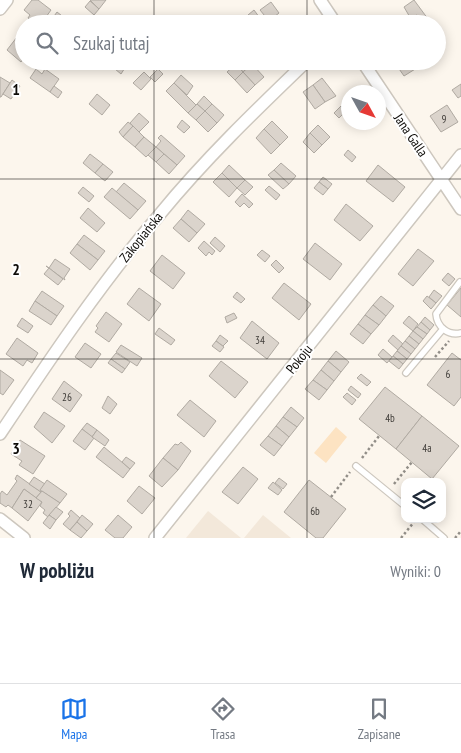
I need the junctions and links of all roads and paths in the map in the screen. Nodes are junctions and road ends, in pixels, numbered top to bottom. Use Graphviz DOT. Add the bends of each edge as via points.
graph roads {
  1 [pos="7,0"];
  2 [pos="320,0"];
  3 [pos="0,8"];
  4 [pos="330,15"];
  5 [pos="298,70"];
  6 [pos="368,70"];
  7 [pos="461,154"];
  8 [pos="441,179"];
  9 [pos="461,209"];
  10 [pos="460,282"];
  11 [pos="443,329"];
  12 [pos="461,333"];
  13 [pos="451,338"];
  14 [pos="435,356"];
  15 [pos="406,373"];
  16 [pos="0,434"];
  17 [pos="412,462"];
  18 [pos="356,466"];
  19 [pos="388,492"];
  20 [pos="401,503"];
  21 [pos="0,519"];
  22 [pos="413,523"];
  23 [pos="427,523"];
  24 [pos="461,531"];
  25 [pos="24,538"];
  26 [pos="155,538"];
  27 [pos="401,538"];
  28 [pos="444,538"];
  29 [pos="455,538"];
  1 -- 3 [label="street"];
  2 -- 4 [label="street"];
  5 -- 16 [label="street, Zakopiańska" via="227,139 155,219 93,298"];
  6 -- 8 [label="street, Jana Galla"];
  7 -- 8 [label="street, Pokoju"];
  8 -- 9 [label="street, Jana Galla"];
  8 -- 26 [label="street, Pokoju"];
  10 -- 11 [label="lane" via="439,308 437,320"];
  11 -- 12 [label="lane"];
  11 -- 15 [label="lane"];
  13 -- 14 [label="path"];
  17 -- 19 [label="path"];
  18 -- 19 [label="lane"];
  19 -- 20 [label="lane"];
  21 -- 25 [label="street"];
  22 -- 27 [label="path"];
  23 -- 28 [label="lane"];
  24 -- 29 [label="path"];
}
